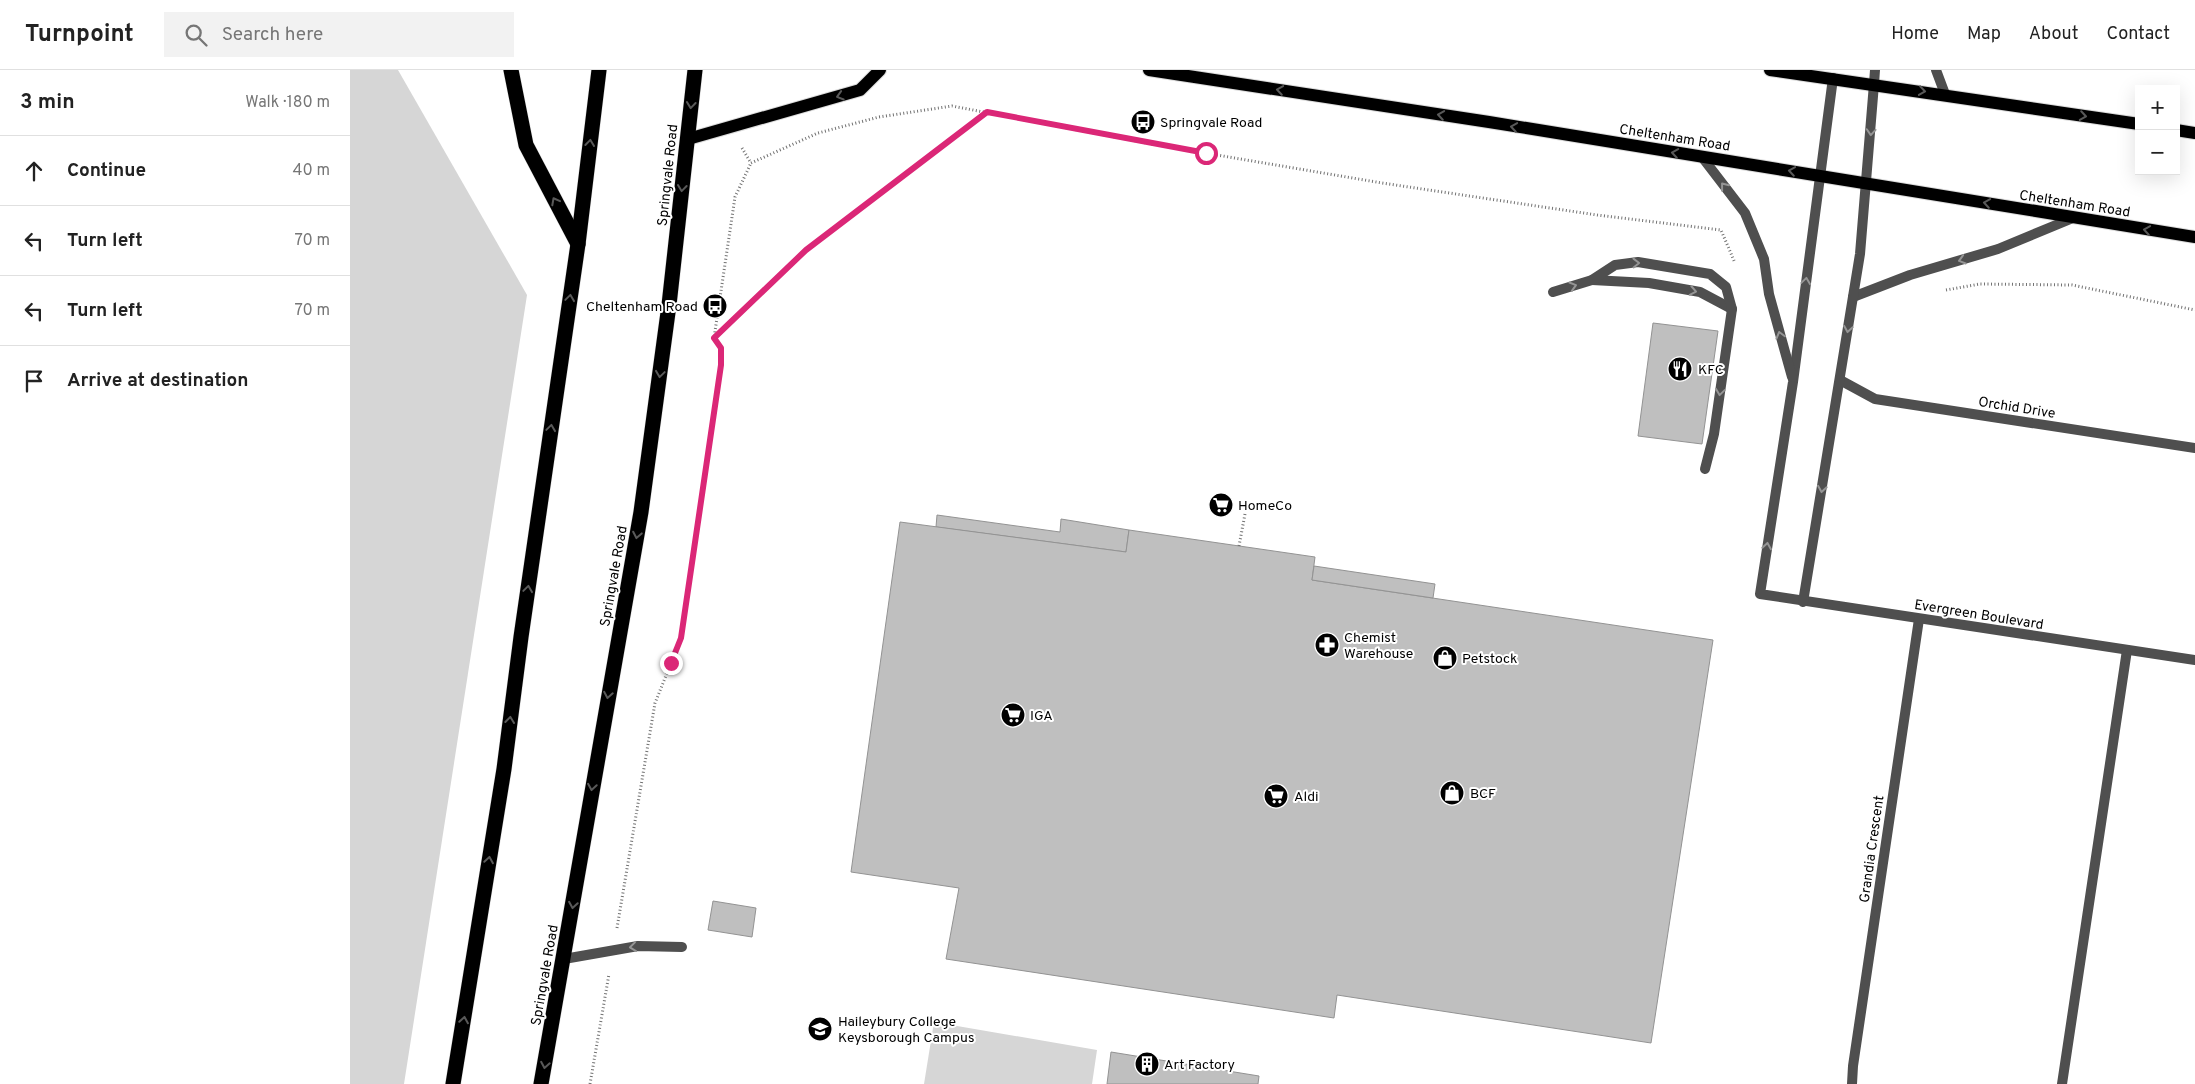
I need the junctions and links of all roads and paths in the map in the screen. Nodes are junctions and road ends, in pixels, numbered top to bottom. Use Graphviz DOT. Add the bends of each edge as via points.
graph roads {
  1 [pos="511,70"];
  2 [pos="599,70"];
  3 [pos="695,70"];
  4 [pos="880,70"];
  5 [pos="1149,70"];
  6 [pos="1770,70"];
  7 [pos="1875,70"];
  8 [pos="1936,70"];
  9 [pos="1833,74"];
  10 [pos="1874,84"];
  11 [pos="1944,94"];
  12 [pos="987,112"];
  13 [pos="2135,123"];
  14 [pos="740,126"];
  15 [pos="2180,131"];
  16 [pos="2195,133"];
  17 [pos="688,139"];
  18 [pos="1702,157"];
  19 [pos="751,163"];
  20 [pos="1821,176"];
  21 [pos="1867,184"];
  22 [pos="2073,218"];
  23 [pos="2195,237"];
  24 [pos="578,244"];
  25 [pos="1735,263"];
  26 [pos="1592,280"];
  27 [pos="1943,291"];
  28 [pos="1553,292"];
  29 [pos="1853,298"];
  30 [pos="1732,309"];
  31 [pos="2195,310"];
  32 [pos="714,338"];
  33 [pos="1840,380"];
  34 [pos="1793,382"];
  35 [pos="2195,448"];
  36 [pos="1705,469"];
  37 [pos="1245,514"];
  38 [pos="1239,546"];
  39 [pos="1803,602"];
  40 [pos="1919,619"];
  41 [pos="2127,650"];
  42 [pos="2195,660"];
  43 [pos="682,947"];
  44 [pos="613,950"];
  45 [pos="564,959"];
  46 [pos="453,1084"];
  47 [pos="542,1084"];
  48 [pos="590,1084"];
  49 [pos="1852,1084"];
  50 [pos="2062,1084"];
  24 -- 1 [label="highway, one-way" via="526,145"];
  24 -- 2 [label="highway, one-way"];
  3 -- 17 [label="highway, Springvale Road, one-way"];
  4 -- 14 [label="main road, one-way" via="860,90"];
  18 -- 5 [label="main road, Cheltenham Road, one-way"];
  6 -- 9 [label="main road"];
  7 -- 10 [label="street"];
  8 -- 11 [label="street"];
  9 -- 10 [label="main road"];
  9 -- 20 [label="street"];
  10 -- 11 [label="main road, one-way"];
  10 -- 21 [label="street, one-way"];
  11 -- 13 [label="main road, one-way"];
  12 -- 19 [label="path" via="952,106 879,117 818,133"];
  12 -- 25 [label="path" via="1382,183 1721,230"];
  12 -- 32 [label="path" via="806,250"];
  14 -- 17 [label="main road"];
  14 -- 19 [label="path" via="738,141"];
  15 -- 16 [label="main road"];
  17 -- 45 [label="highway, Springvale Road, one-way" via="641,512"];
  20 -- 18 [label="main road, Cheltenham Road, one-way"];
  34 -- 18 [label="street, one-way" via="1769,294 1764,259 1745,213"];
  19 -- 32 [label="path" via="735,197"];
  20 -- 21 [label="main road, Cheltenham Road"];
  34 -- 20 [label="street, one-way"];
  22 -- 21 [label="main road, Cheltenham Road, one-way"];
  21 -- 29 [label="street"];
  23 -- 22 [label="main road, Cheltenham Road, one-way"];
  22 -- 29 [label="street, one-way" via="1998,249 1910,275"];
  46 -- 24 [label="highway, one-way" via="504,769 520,637"];
  28 -- 26 [label="street, one-way"];
  26 -- 30 [label="street, one-way" via="1700,292"];
  26 -- 30 [label="street, one-way" via="1615,265 1638,262 1710,274 1726,287"];
  27 -- 31 [label="path" via="1980,284 2072,285"];
  29 -- 33 [label="street, one-way"];
  30 -- 36 [label="street, one-way" via="1714,434"];
  32 -- 44 [label="path" via="721,348 721,365 681,638 656,703"];
  33 -- 35 [label="street, Orchid Drive" via="1875,399"];
  33 -- 39 [label="street, one-way"];
  39 -- 34 [label="street, Evergreen Boulevard, one-way" via="1760,594"];
  37 -- 38 [label="path"];
  39 -- 40 [label="street, Evergreen Boulevard"];
  40 -- 41 [label="street, Evergreen Boulevard"];
  40 -- 49 [label="street, Grandia Crescent" via="1852,1066"];
  41 -- 42 [label="street, Evergreen Boulevard"];
  41 -- 50 [label="street"];
  43 -- 44 [label="street, one-way" via="638,946"];
  44 -- 45 [label="street"];
  44 -- 48 [label="path"];
  45 -- 47 [label="highway, Springvale Road, one-way"];
}
